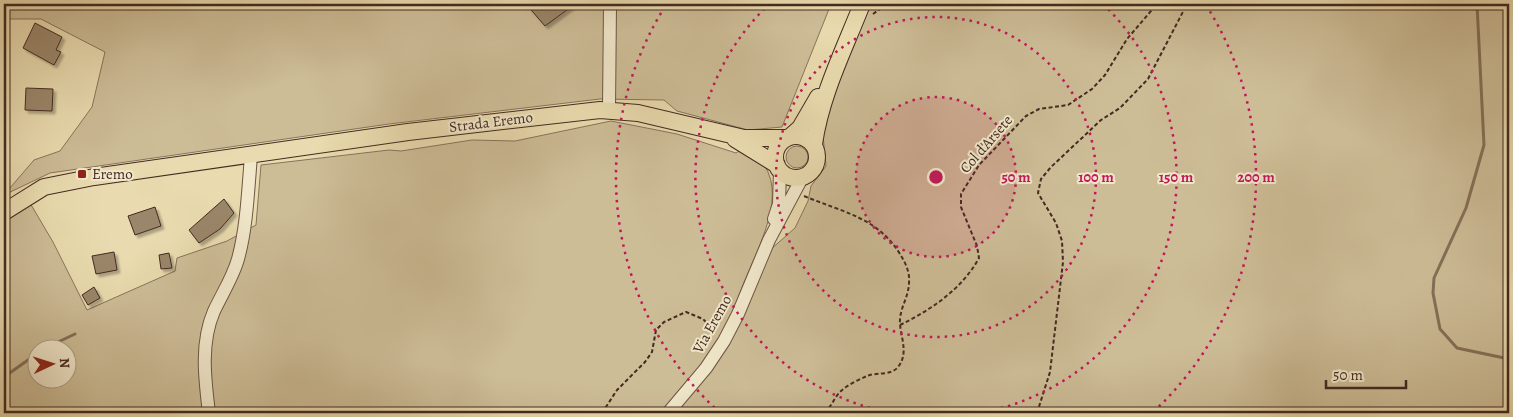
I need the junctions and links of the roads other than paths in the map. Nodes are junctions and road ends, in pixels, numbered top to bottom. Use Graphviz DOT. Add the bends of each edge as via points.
graph roads {
  1 [pos="610,4"];
  2 [pos="862,4"];
  3 [pos="831,76"];
  4 [pos="609,109"];
  5 [pos="729,136"];
  6 [pos="788,137"];
  7 [pos="814,144"];
  8 [pos="251,156"];
  9 [pos="778,168"];
  10 [pos="802,178"];
  11 [pos="4,212"];
  12 [pos="769,240"];
  13 [pos="209,413"];
  14 [pos="668,413"];
  1 -- 4 [label="street"];
  2 -- 3 [label="main road"];
  3 -- 6 [label="main road" via="800,128"];
  3 -- 7 [label="main road"];
  4 -- 5 [label="main road, Strada Eremo" via="662,118"];
  4 -- 8 [label="main road, Strada Eremo" via="408,132"];
  5 -- 6 [label="main road, Strada Eremo" via="766,140"];
  5 -- 9 [label="main road, Strada Eremo"];
  6 -- 7 [label="main road" via="803,136"];
  6 -- 9 [label="main road" via="775,153"];
  7 -- 10 [label="main road" via="817,164"];
  8 -- 11 [label="main road, Strada Eremo" via="94,176 44,187"];
  8 -- 13 [label="street" via="246,218 238,259 213,313 206,339 205,380"];
  9 -- 10 [label="main road" via="789,177"];
  9 -- 12 [label="street, Via Eremo" via="778,204"];
  10 -- 12 [label="street, Via Eremo"];
  12 -- 14 [label="street, Via Eremo" via="724,341"];
}
